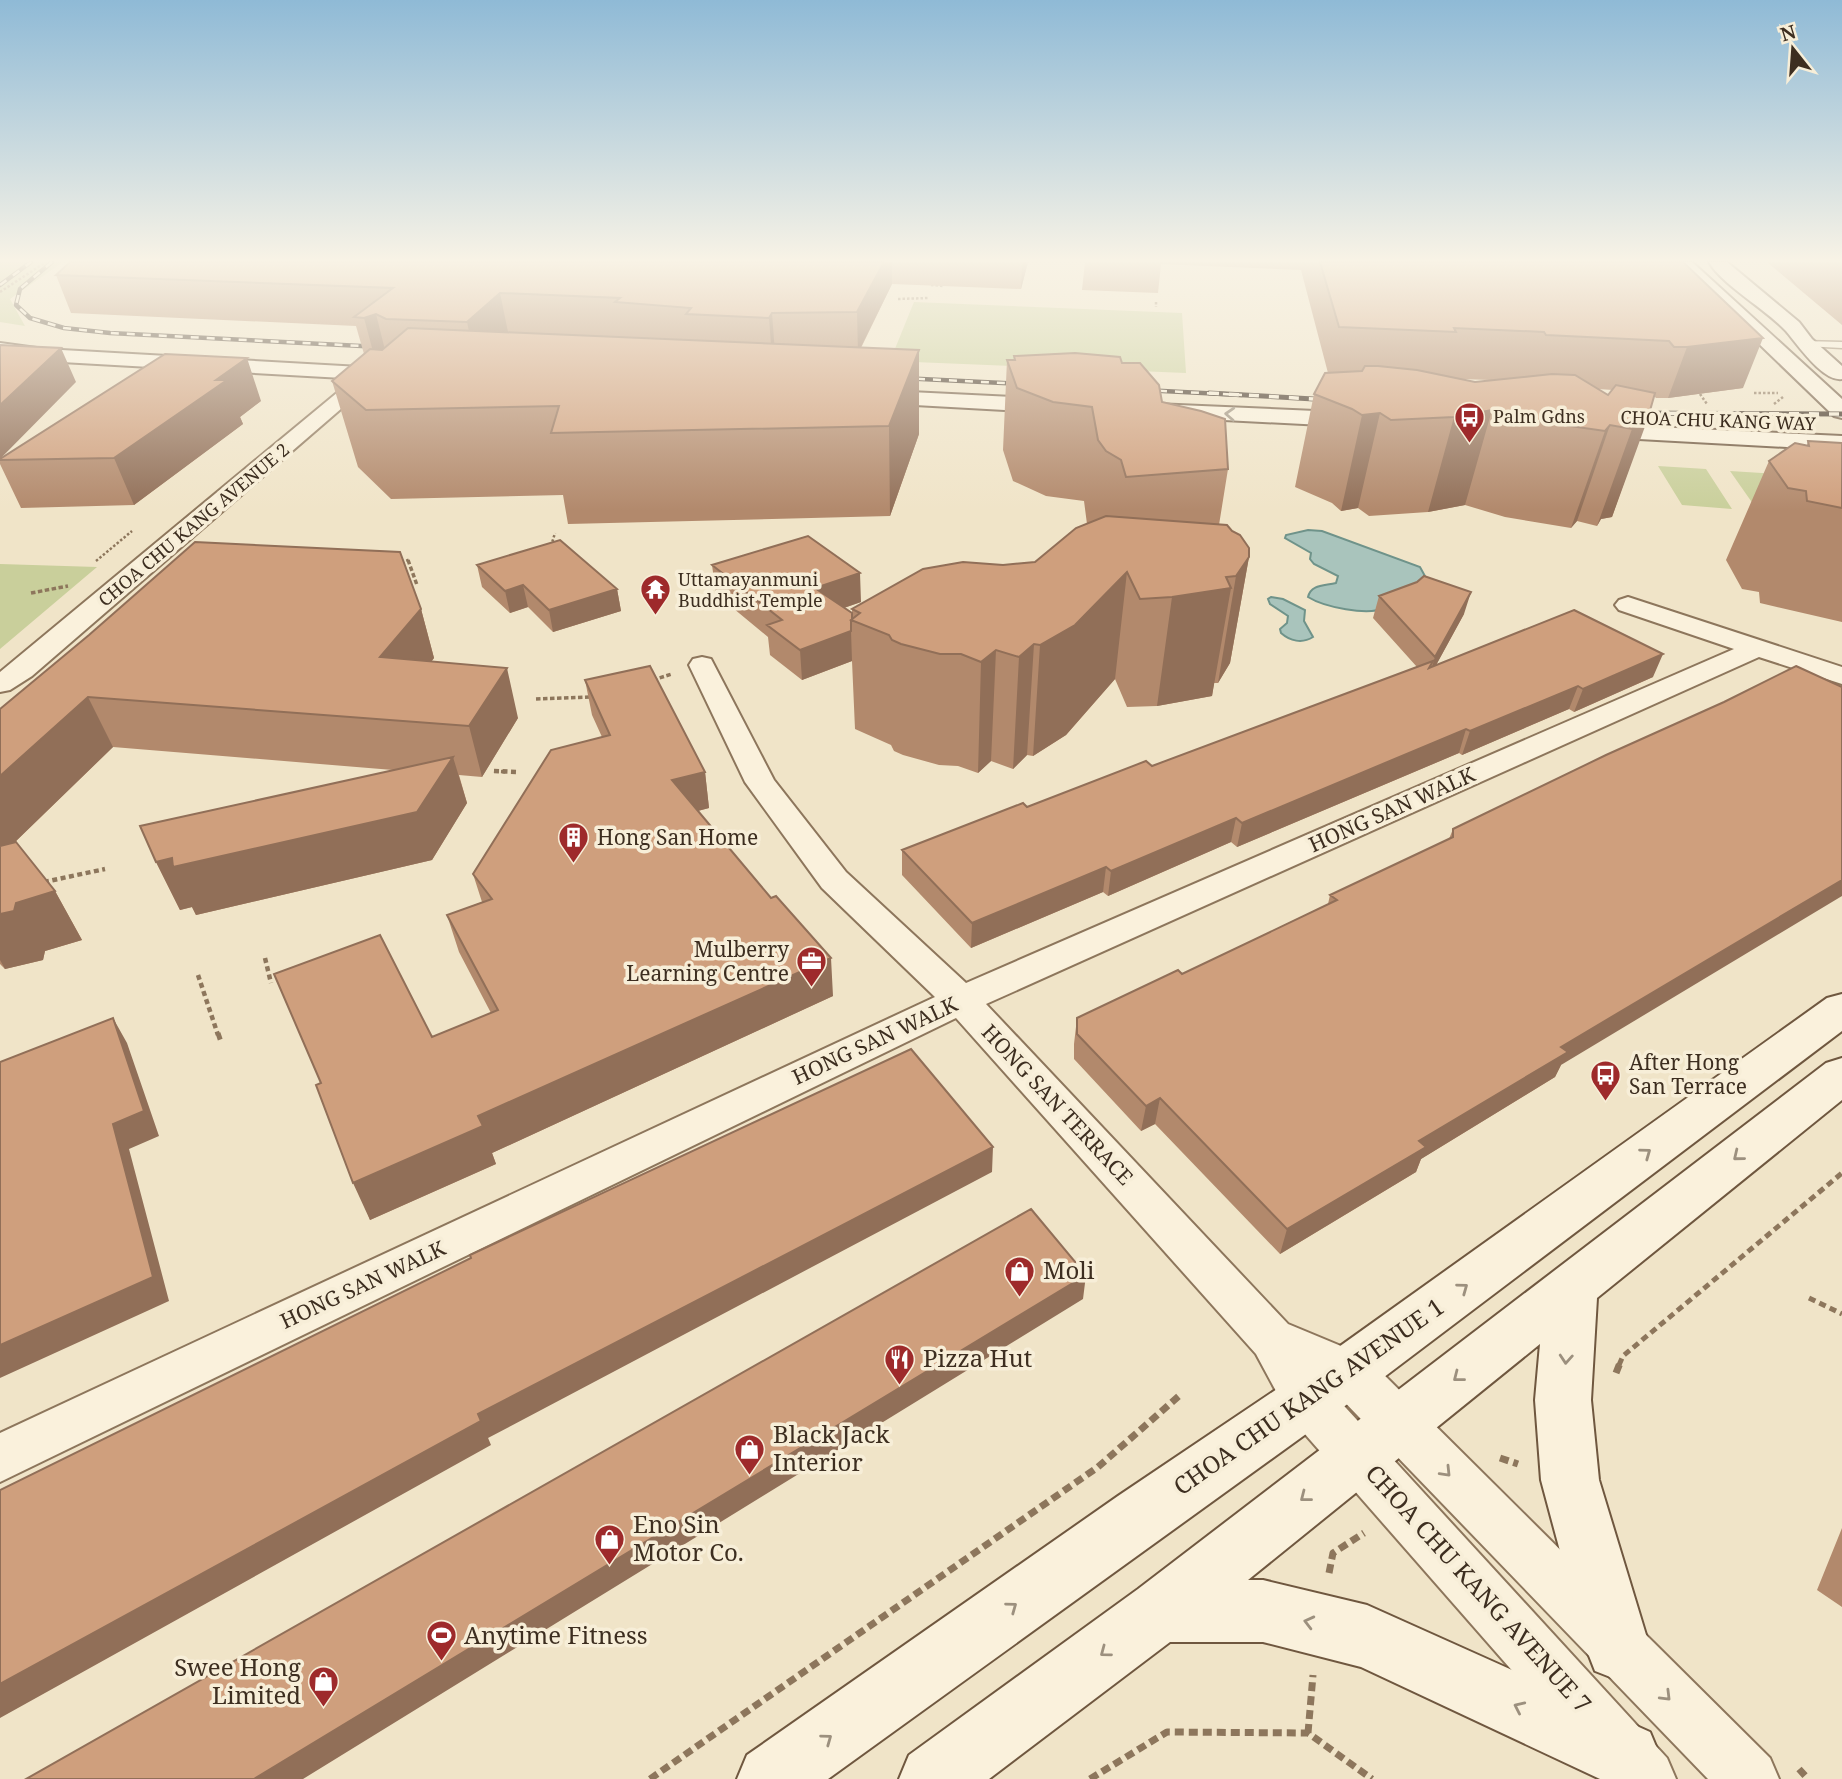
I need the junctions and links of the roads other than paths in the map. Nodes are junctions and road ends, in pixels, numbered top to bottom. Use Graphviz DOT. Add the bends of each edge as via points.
graph roads {
  1 [pos="96,345"];
  2 [pos="1761,345"];
  3 [pos="1807,345"];
  4 [pos="0,349"];
  5 [pos="378,368"];
  6 [pos="418,369"];
  7 [pos="1842,378"];
  8 [pos="855,389"];
  9 [pos="1080,399"];
  10 [pos="1140,402"];
  11 [pos="1842,411"];
  12 [pos="1375,413"];
  13 [pos="1746,421"];
  14 [pos="1842,426"];
  15 [pos="1771,429"];
  16 [pos="1842,443"];
  17 [pos="1842,459"];
  18 [pos="1628,605"];
  19 [pos="1760,648"];
  20 [pos="702,665"];
  21 [pos="1842,676"];
  22 [pos="0,684"];
  23 [pos="961,1000"];
  24 [pos="1842,1009"];
  25 [pos="1842,1075"];
  26 [pos="1570,1291"];
  27 [pos="1328,1387"];
  28 [pos="1379,1439"];
  29 [pos="0,1458"];
  30 [pos="1160,1611"];
  31 [pos="1618,1648"];
  32 [pos="1636,1768"];
  33 [pos="1771,1770"];
  34 [pos="771,1779"];
  35 [pos="933,1779"];
  1 -- 5 [label="street"];
  2 -- 11 [label="street" via="1812,400"];
  3 -- 7 [label="street"];
  4 -- 5 [label="street" via="44,355"];
  5 -- 6 [label="street"];
  5 -- 22 [label="street, CHOA CHU KANG AVENUE 2"];
  8 -- 9 [label="street"];
  10 -- 12 [label="street"];
  13 -- 14 [label="street, CHOA CHU KANG WAY"];
  13 -- 15 [label="street"];
  13 -- 15 [label="street, CHOA CHU KANG WAY" via="1576,423"];
  15 -- 16 [label="street, CHOA CHU KANG WAY"];
  15 -- 17 [label="street"];
  18 -- 19 [label="street"];
  19 -- 21 [label="street"];
  19 -- 23 [label="street, HONG SAN WALK"];
  20 -- 23 [label="street, HONG SAN TERRACE" via="760,782 834,880"];
  23 -- 27 [label="street, HONG SAN TERRACE" via="1272,1339"];
  23 -- 29 [label="street, HONG SAN WALK"];
  27 -- 24 [label="street, CHOA CHU KANG AVENUE 1, one-way"];
  25 -- 26 [label="street, one-way"];
  26 -- 28 [label="street, one-way"];
  26 -- 31 [label="street, one-way" via="1563,1400 1570,1480"];
  27 -- 28 [label="street, CHOA CHU KANG AVENUE 7"];
  34 -- 27 [label="street, CHOA CHU KANG AVENUE 1, one-way"];
  28 -- 30 [label="street, one-way"];
  28 -- 31 [label="street, CHOA CHU KANG AVENUE 7, one-way"];
  28 -- 32 [label="street, CHOA CHU KANG AVENUE 7"];
  32 -- 30 [label="street, one-way" via="1367,1637 1264,1611"];
  30 -- 35 [label="street, one-way"];
  31 -- 33 [label="street, CHOA CHU KANG AVENUE 7, one-way"];
}
